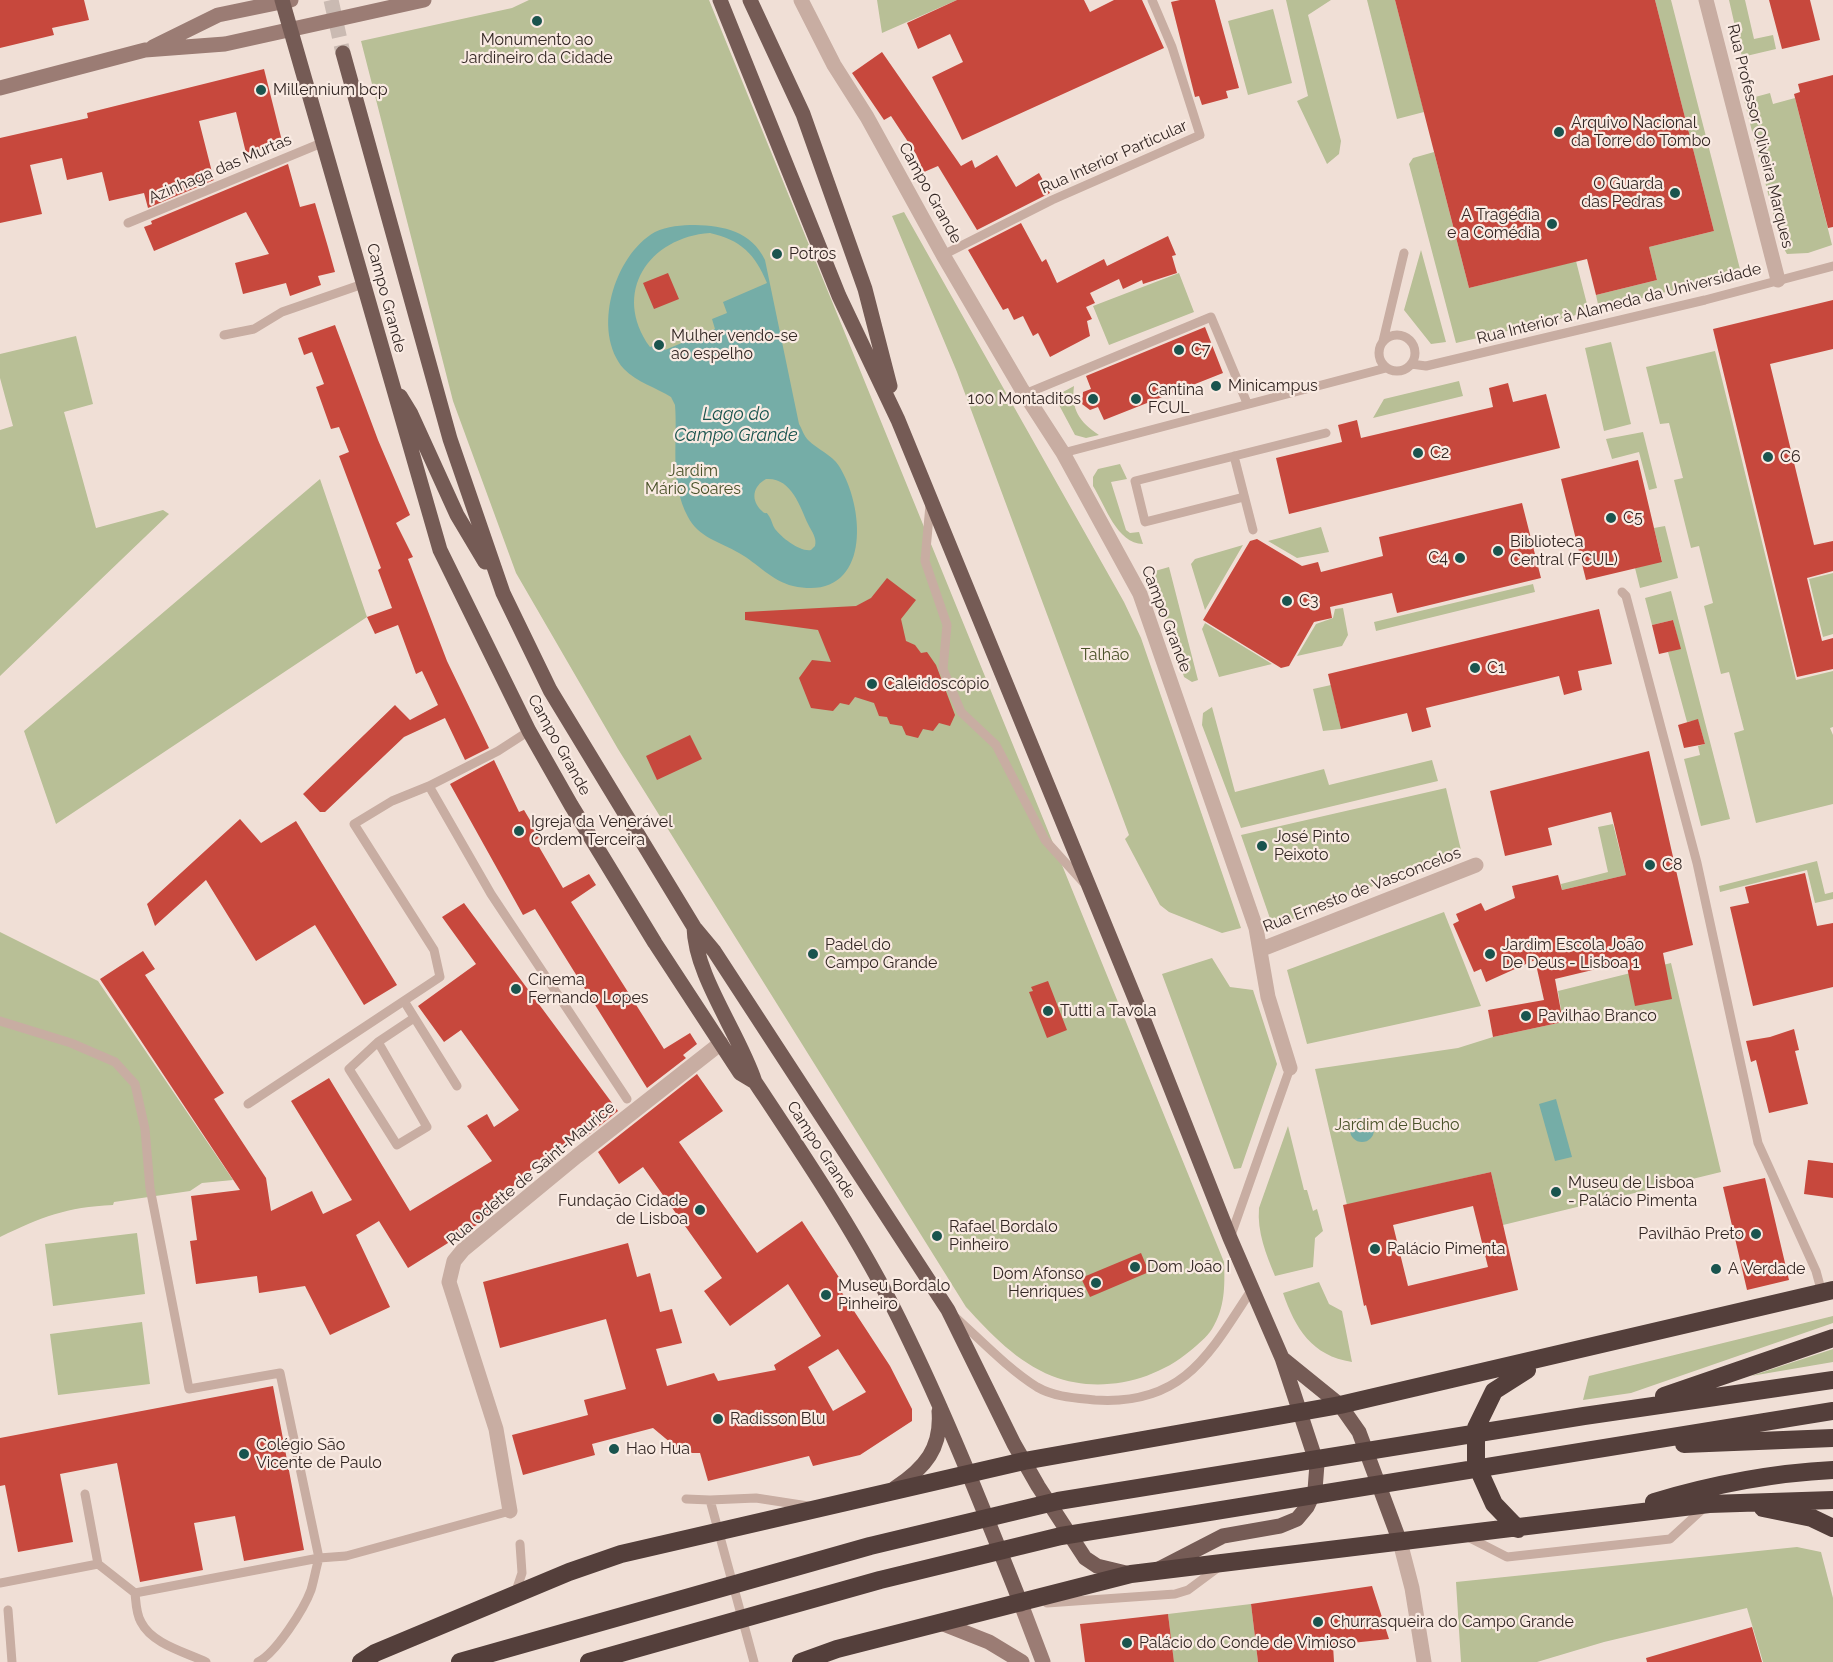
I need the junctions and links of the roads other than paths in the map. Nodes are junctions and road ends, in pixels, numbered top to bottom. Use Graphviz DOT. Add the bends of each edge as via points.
graph roads {
  1 [pos="285,0"];
  2 [pos="424,0"];
  3 [pos="720,0"];
  4 [pos="750,0"];
  5 [pos="801,0"];
  6 [pos="1152,0"];
  7 [pos="1706,0"];
  8 [pos="290,29"];
  9 [pos="145,50"];
  10 [pos="344,53"];
  11 [pos="0,88"];
  12 [pos="324,142"];
  13 [pos="129,223"];
  14 [pos="1404,253"];
  15 [pos="943,255"];
  16 [pos="1833,266"];
  17 [pos="1778,280"];
  18 [pos="363,284"];
  19 [pos="224,335"];
  20 [pos="1383,341"];
  21 [pos="1411,364"];
  22 [pos="1386,368"];
  23 [pos="389,379"];
  24 [pos="1025,394"];
  25 [pos="1247,403"];
  26 [pos="898,420"];
  27 [pos="1326,433"];
  28 [pos="1063,453"];
  29 [pos="1234,456"];
  30 [pos="1244,497"];
  31 [pos="930,501"];
  32 [pos="1253,530"];
  33 [pos="1622,592"];
  34 [pos="502,593"];
  35 [pos="529,731"];
  36 [pos="429,786"];
  37 [pos="1476,865"];
  38 [pos="1089,889"];
  39 [pos="694,927"];
  40 [pos="1262,949"];
  41 [pos="404,1001"];
  42 [pos="414,1018"];
  43 [pos="0,1021"];
  44 [pos="378,1042"];
  45 [pos="721,1043"];
  46 [pos="1290,1068"];
  47 [pos="755,1082"];
  48 [pos="457,1086"];
  49 [pos="627,1099"];
  50 [pos="249,1104"];
  51 [pos="1230,1238"];
  52 [pos="1252,1289"];
  53 [pos="1828,1292"];
  54 [pos="948,1310"];
  55 [pos="1833,1338"];
  56 [pos="1282,1358"];
  57 [pos="1553,1358"];
  58 [pos="1833,1380"];
  59 [pos="938,1402"];
  60 [pos="1340,1405"];
  61 [pos="1625,1409"];
  62 [pos="1833,1411"];
  63 [pos="1299,1414"];
  64 [pos="1833,1438"];
  65 [pos="1653,1440"];
  66 [pos="1024,1461"];
  67 [pos="1833,1470"];
  68 [pos="969,1473"];
  69 [pos="889,1492"];
  70 [pos="85,1494"];
  71 [pos="686,1499"];
  72 [pos="710,1500"];
  73 [pos="1833,1500"];
  74 [pos="1732,1502"];
  75 [pos="1709,1504"];
  76 [pos="819,1507"];
  77 [pos="510,1511"];
  78 [pos="1609,1516"];
  79 [pos="1833,1528"];
  80 [pos="1518,1529"];
  81 [pos="718,1530"];
  82 [pos="1464,1535"];
  83 [pos="1400,1542"];
  84 [pos="520,1544"];
  85 [pos="319,1558"];
  86 [pos="1225,1562"];
  87 [pos="98,1564"];
  88 [pos="1155,1570"];
  89 [pos="1131,1574"];
  90 [pos="1,1580"];
  91 [pos="135,1593"];
  92 [pos="514,1597"];
  93 [pos="1020,1604"];
  94 [pos="8,1610"];
  95 [pos="941,1623"];
  96 [pos="598,1660"];
  97 [pos="12,1662"];
  98 [pos="206,1662"];
  99 [pos="258,1662"];
  100 [pos="361,1662"];
  101 [pos="460,1662"];
  102 [pos="754,1662"];
  103 [pos="801,1662"];
  104 [pos="1022,1662"];
  105 [pos="1043,1662"];
  106 [pos="1424,1662"];
  1 -- 8 [label="main road, Campo Grande"];
  1 -- 9 [label="main road" via="218,15"];
  2 -- 8 [label="main road"];
  3 -- 26 [label="main road" via="839,296"];
  4 -- 26 [label="main road" via="803,114 846,234 865,289"];
  5 -- 15 [label="street, Campo Grande"];
  6 -- 15 [label="lane, Rua Interior Particular" via="1172,47 1200,135 1052,200"];
  7 -- 17 [label="street, Rua Professor Oliveira Marques"];
  8 -- 9 [label="main road" via="225,44"];
  8 -- 12 [label="main road, Campo Grande"];
  9 -- 11 [label="main road"];
  10 -- 34 [label="main road, Campo Grande" via="450,439"];
  12 -- 13 [label="lane, Azinhaga das Murtas"];
  12 -- 18 [label="main road, Campo Grande"];
  14 -- 20 [label="lane"];
  15 -- 24 [label="street, Campo Grande"];
  16 -- 17 [label="lane, Rua Interior à Alameda da Universidade"];
  17 -- 21 [label="lane, Rua Interior à Alameda da Universidade" via="1426,366"];
  18 -- 19 [label="lane" via="282,312 254,329"];
  18 -- 23 [label="main road, Campo Grande"];
  20 -- 21 [label="lane" via="1394,335 1406,338 1415,353"];
  20 -- 22 [label="lane" via="1379,358"];
  21 -- 22 [label="lane, Rua Interior à Alameda da Universidade" via="1397,371"];
  22 -- 25 [label="lane, Rua Interior à Alameda da Universidade"];
  23 -- 34 [label="main road" via="411,414 458,515"];
  23 -- 35 [label="main road, Campo Grande" via="440,550"];
  24 -- 25 [label="lane" via="1211,317"];
  24 -- 28 [label="street, Campo Grande"];
  25 -- 28 [label="lane, Rua Interior à Alameda da Universidade"];
  26 -- 31 [label="main road"];
  27 -- 29 [label="lane"];
  28 -- 40 [label="street, Campo Grande" via="1140,594"];
  29 -- 30 [label="lane"];
  29 -- 30 [label="lane" via="1135,481 1145,522"];
  30 -- 32 [label="lane"];
  31 -- 38 [label="main road"];
  31 -- 38 [label="lane" via="925,561 947,625 942,669 961,712 996,745 1045,840"];
  33 -- 53 [label="lane" via="1697,863 1758,1143"];
  34 -- 39 [label="main road, Campo Grande" via="550,690"];
  35 -- 36 [label="lane" via="498,752"];
  35 -- 45 [label="main road, Campo Grande" via="655,943"];
  36 -- 41 [label="lane" via="392,801 354,824 434,950 440,977"];
  36 -- 49 [label="lane" via="491,894"];
  37 -- 40 [label="street, Rua Ernesto de Vasconcelos"];
  38 -- 51 [label="main road"];
  39 -- 47 [label="main road" via="701,964"];
  39 -- 54 [label="main road, Campo Grande" via="714,951"];
  40 -- 46 [label="street, Campo Grande" via="1268,997"];
  41 -- 42 [label="lane"];
  41 -- 50 [label="lane"];
  42 -- 44 [label="lane"];
  42 -- 48 [label="lane"];
  43 -- 85 [label="lane" via="72,1043 115,1062 135,1084 145,1129 150,1188 189,1389 280,1373"];
  44 -- 44 [label="lane" via="427,1127 397,1145 349,1069"];
  45 -- 47 [label="main road, Campo Grande" via="740,1073"];
  45 -- 77 [label="street, Rua Odette de Saint-Maurice" via="577,1155 454,1261 449,1282 496,1429"];
  46 -- 51 [label="lane, Campo Grande"];
  47 -- 59 [label="main road, Campo Grande" via="841,1214 898,1317"];
  51 -- 52 [label="main road"];
  52 -- 54 [label="lane" via="1209,1355 1178,1383 1144,1395 1102,1400 1068,1398 1039,1388 1004,1362"];
  52 -- 56 [label="main road"];
  53 -- 57 [label="highway"];
  54 -- 66 [label="main road, Campo Grande"];
  55 -- 61 [label="highway"];
  56 -- 60 [label="main road"];
  56 -- 63 [label="main road"];
  57 -- 60 [label="highway"];
  57 -- 80 [label="highway" via="1511,1377 1494,1391 1476,1428 1476,1464 1494,1504"];
  58 -- 61 [label="highway"];
  59 -- 68 [label="main road, Campo Grande"];
  59 -- 69 [label="main road" via="940,1428 930,1458 917,1473"];
  60 -- 63 [label="highway"];
  60 -- 83 [label="main road" via="1359,1432"];
  61 -- 101 [label="highway" via="1058,1501 870,1546"];
  62 -- 65 [label="highway"];
  63 -- 66 [label="highway"];
  63 -- 88 [label="main road" via="1311,1440 1318,1474 1315,1490 1297,1519 1280,1526 1223,1536"];
  64 -- 65 [label="highway" via="1694,1445"];
  65 -- 96 [label="highway" via="1061,1536 880,1580"];
  66 -- 68 [label="highway"];
  66 -- 89 [label="main road, Campo Grande" via="1085,1558 1109,1571"];
  67 -- 78 [label="highway" via="1693,1490"];
  68 -- 69 [label="highway"];
  68 -- 93 [label="main road, Campo Grande"];
  69 -- 76 [label="highway"];
  70 -- 87 [label="lane"];
  71 -- 72 [label="lane"];
  72 -- 76 [label="lane" via="756,1498"];
  72 -- 81 [label="lane"];
  73 -- 74 [label="highway"];
  74 -- 75 [label="highway"];
  74 -- 79 [label="highway" via="1812,1518"];
  75 -- 78 [label="highway"];
  75 -- 82 [label="lane" via="1670,1539 1507,1557"];
  76 -- 81 [label="highway"];
  77 -- 85 [label="lane" via="346,1556"];
  78 -- 80 [label="highway"];
  80 -- 82 [label="highway"];
  81 -- 92 [label="highway" via="597,1561"];
  81 -- 102 [label="lane"];
  82 -- 83 [label="highway"];
  83 -- 86 [label="highway"];
  83 -- 106 [label="street"];
  84 -- 92 [label="lane" via="522,1573"];
  85 -- 91 [label="lane"];
  85 -- 99 [label="lane" via="302,1608 269,1655"];
  86 -- 88 [label="highway"];
  86 -- 93 [label="lane" via="1196,1585 1175,1594"];
  87 -- 90 [label="lane"];
  87 -- 91 [label="lane"];
  88 -- 89 [label="highway"];
  89 -- 93 [label="highway"];
  91 -- 98 [label="lane" via="139,1620 146,1630 156,1639"];
  92 -- 100 [label="highway"];
  93 -- 95 [label="highway"];
  93 -- 105 [label="main road"];
  94 -- 97 [label="lane"];
  95 -- 103 [label="highway"];
  95 -- 104 [label="main road" via="989,1642"];
}
